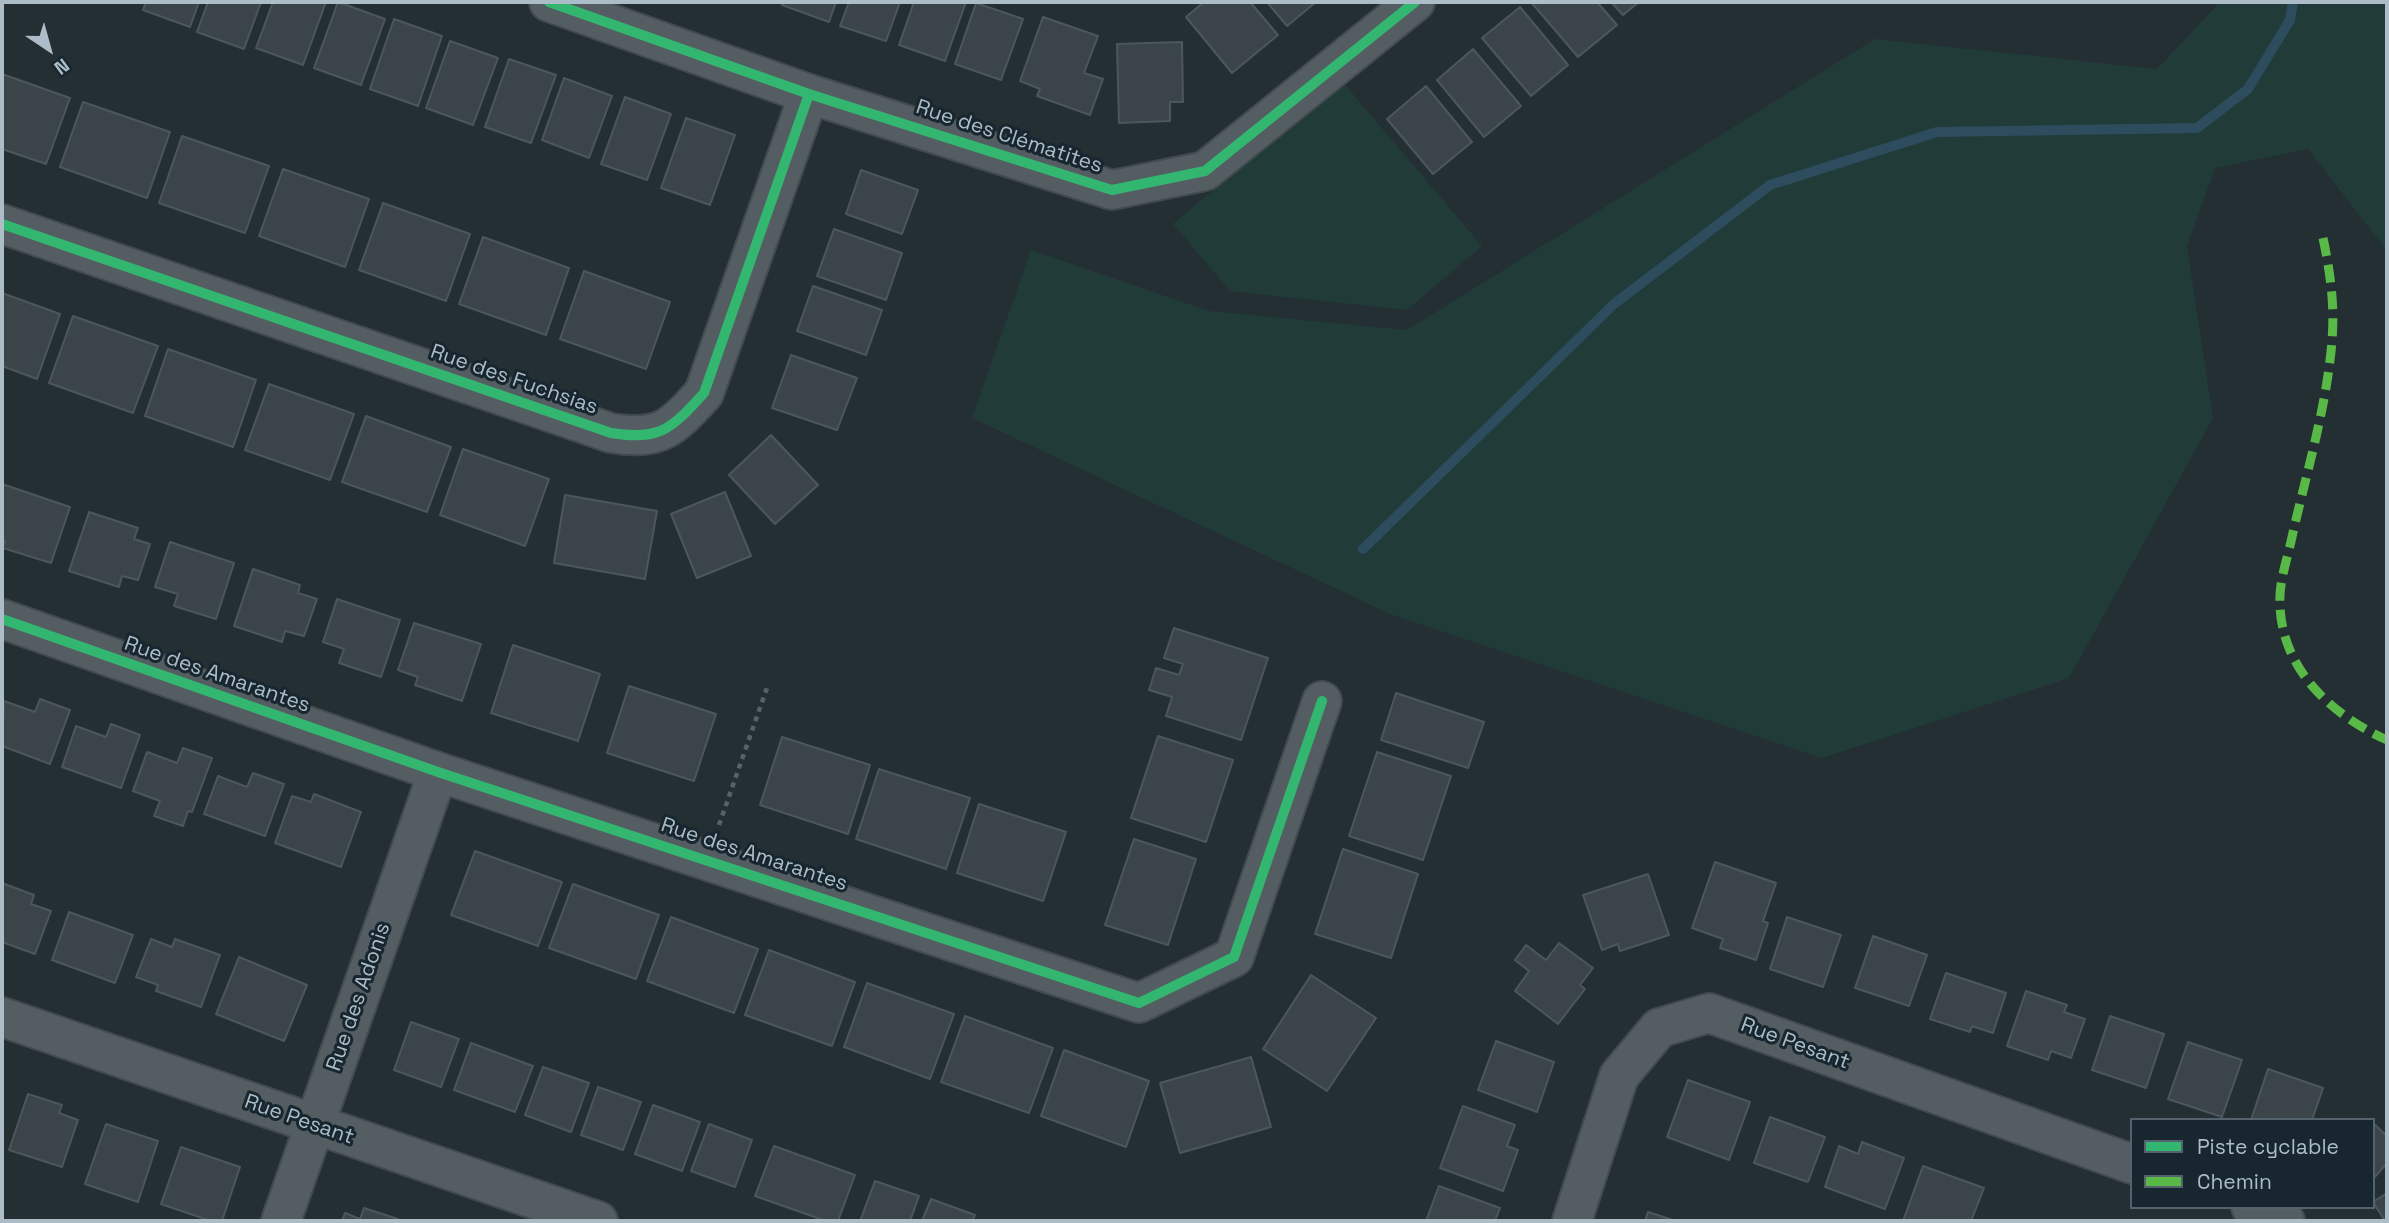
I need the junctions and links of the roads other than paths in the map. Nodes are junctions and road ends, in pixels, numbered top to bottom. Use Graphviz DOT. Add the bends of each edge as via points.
graph roads {
  1 [pos="549,2"];
  2 [pos="1415,2"];
  3 [pos="809,94"];
  4 [pos="2,223"];
  5 [pos="2,620"];
  6 [pos="1322,701"];
  7 [pos="438,772"];
  8 [pos="2,1017"];
  9 [pos="313,1125"];
  10 [pos="2130,1163"];
  11 [pos="2256,1209"];
  12 [pos="281,1221"];
  13 [pos="598,1221"];
  14 [pos="1572,1221"];
  15 [pos="2285,1221"];
  1 -- 3 [label="street, Rue des Clématites"];
  2 -- 3 [label="street, Rue des Clématites" via="1206,171 1112,190"];
  3 -- 4 [label="street, Rue des Fuchsias" via="704,393 676,424 641,438 611,433"];
  5 -- 7 [label="street, Rue des Amarantes"];
  6 -- 7 [label="street, Rue des Amarantes" via="1234,957 1139,1003"];
  7 -- 9 [label="street, Rue des Adonis"];
  8 -- 9 [label="street, Rue Pesant"];
  9 -- 12 [label="street, Rue des Adonis"];
  9 -- 13 [label="street, Rue Pesant"];
  10 -- 14 [label="street, Rue Pesant" via="1709,1013 1659,1028 1619,1076"];
  11 -- 15 [label="street"];
}
